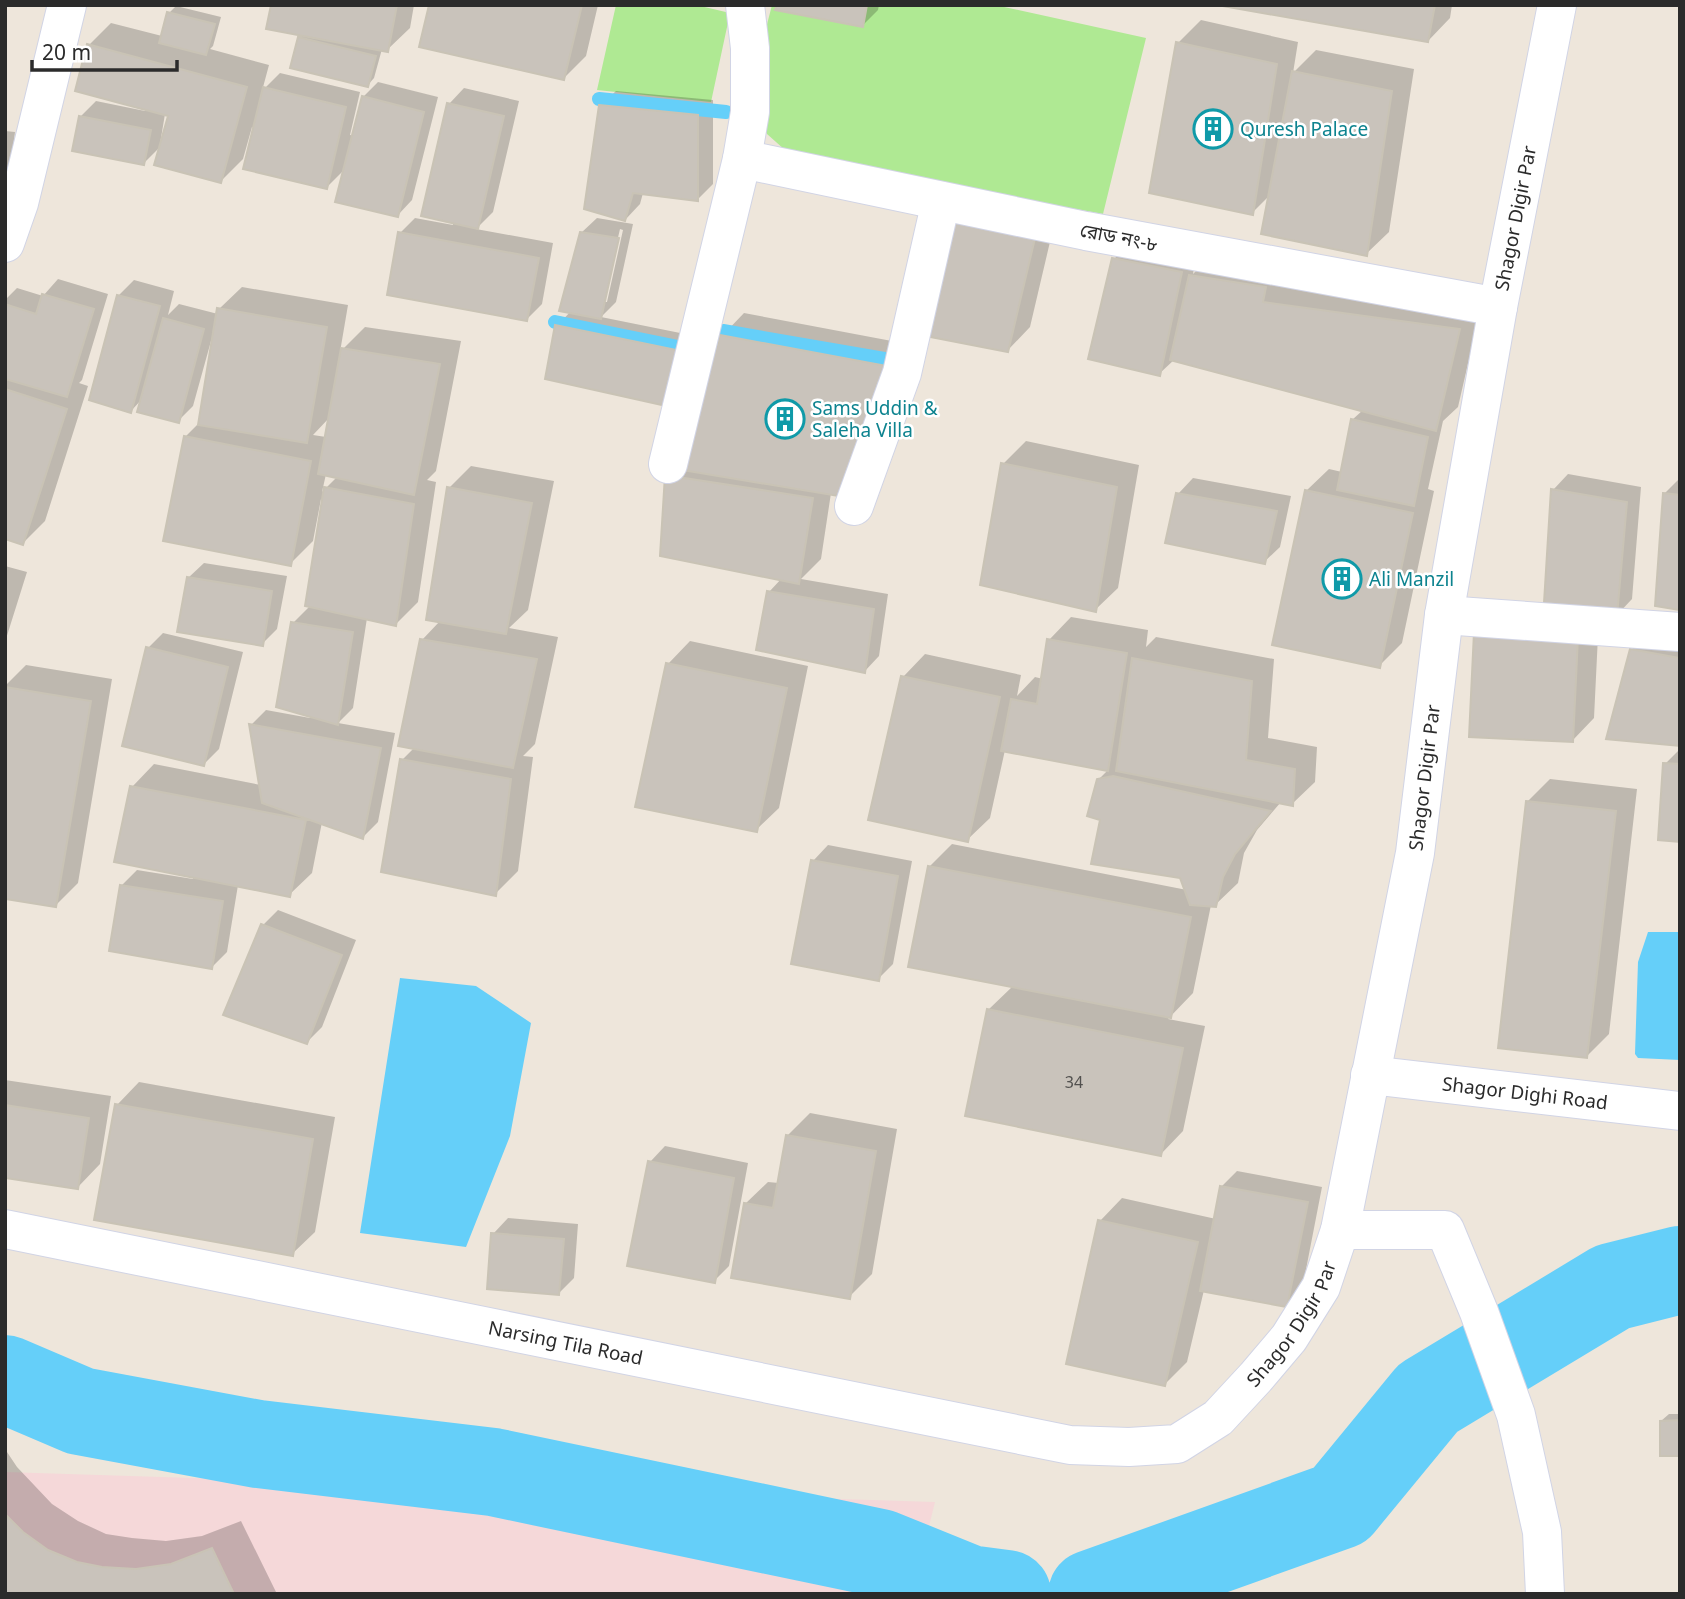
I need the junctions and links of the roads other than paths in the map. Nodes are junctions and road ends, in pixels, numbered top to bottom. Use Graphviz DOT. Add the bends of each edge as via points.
graph roads {
  1 [pos="67,5"];
  2 [pos="745,5"];
  3 [pos="1557,5"];
  4 [pos="742,159"];
  5 [pos="942,201"];
  6 [pos="5,243"];
  7 [pos="1498,307"];
  8 [pos="668,464"];
  9 [pos="854,506"];
  10 [pos="1444,615"];
  11 [pos="1680,632"];
  12 [pos="1370,1075"];
  13 [pos="1680,1111"];
  14 [pos="5,1229"];
  15 [pos="1340,1230"];
  16 [pos="1129,1447"];
  17 [pos="1545,1594"];
  1 -- 6 [label="street"];
  2 -- 4 [label="street" via="750,111"];
  3 -- 7 [label="street, Shagor Digir Par"];
  4 -- 5 [label="street, রোড নং-৮"];
  4 -- 8 [label="street"];
  5 -- 7 [label="street, রোড নং-৮"];
  5 -- 9 [label="street" via="902,373"];
  7 -- 10 [label="street, Shagor Digir Par"];
  10 -- 11 [label="street"];
  10 -- 12 [label="street, Shagor Digir Par" via="1415,853"];
  12 -- 13 [label="street, Shagor Dighi Road"];
  12 -- 15 [label="street, Shagor Digir Par"];
  14 -- 16 [label="street, Narsing Tila Road" via="1070,1445"];
  15 -- 16 [label="street, Shagor Digir Par" via="1321,1287 1289,1338 1218,1418 1177,1444"];
  15 -- 17 [label="street" via="1445,1230 1516,1415 1542,1532"];
}
